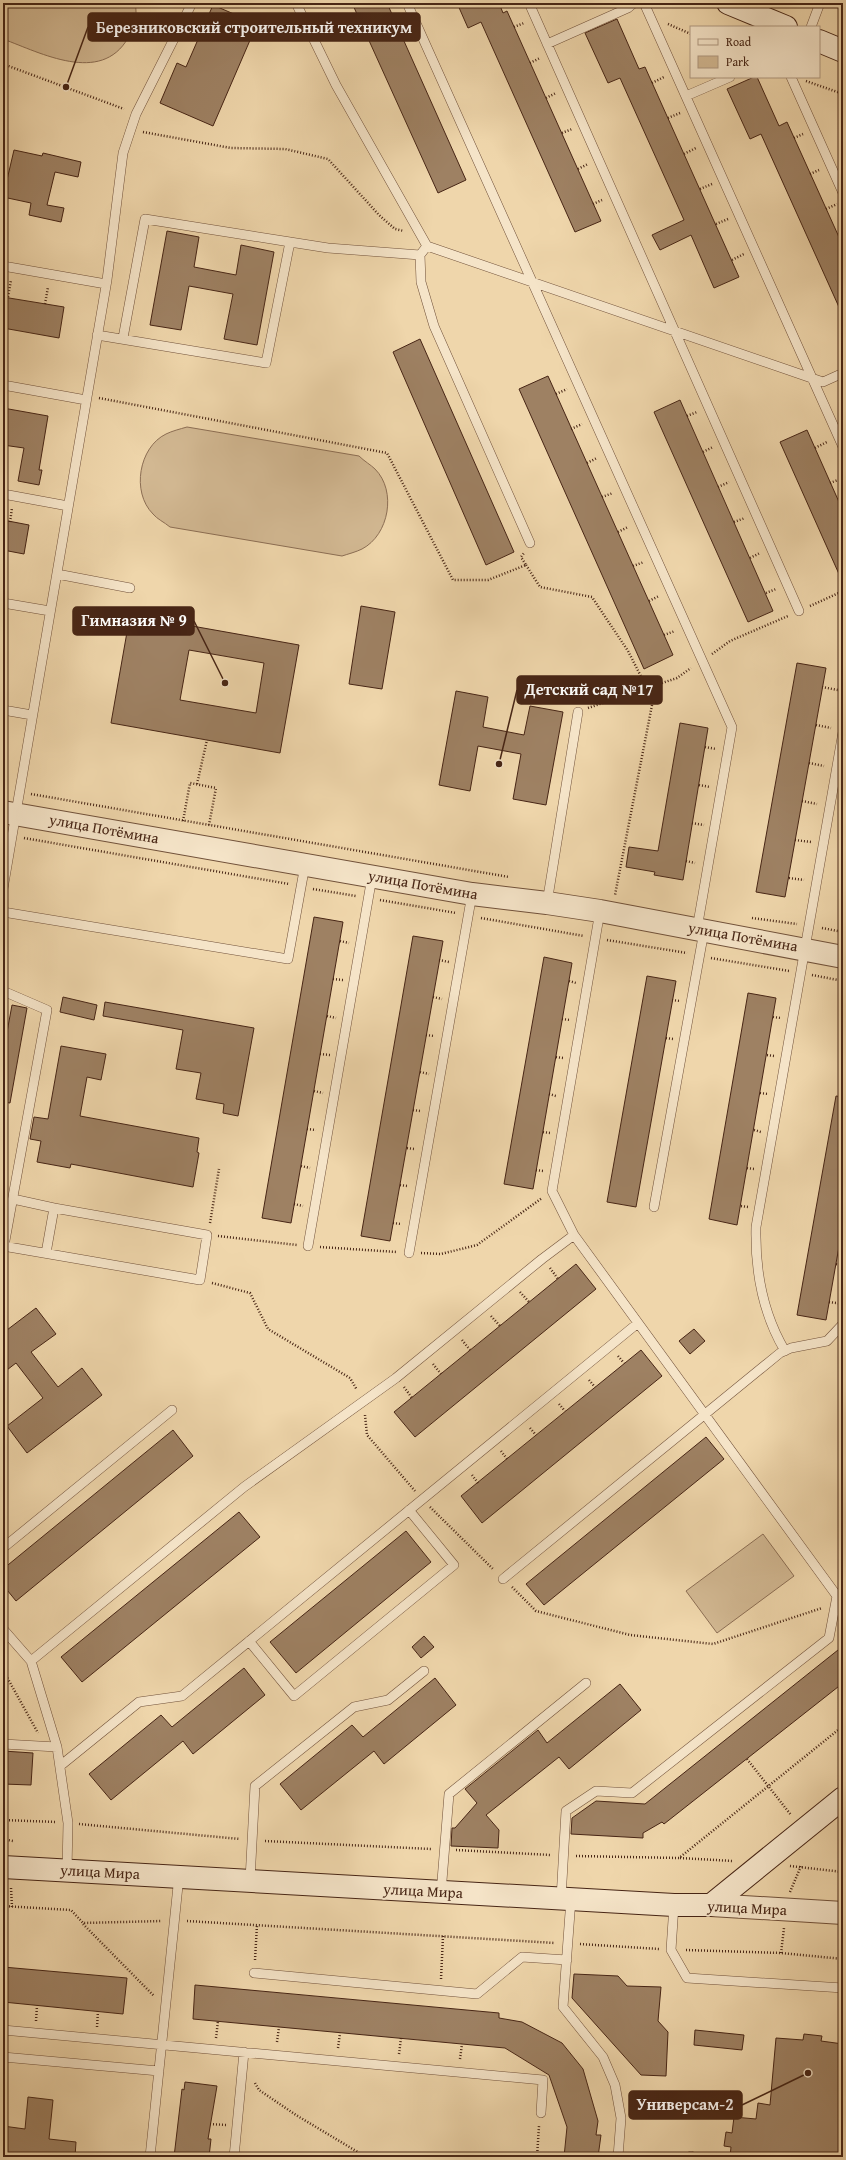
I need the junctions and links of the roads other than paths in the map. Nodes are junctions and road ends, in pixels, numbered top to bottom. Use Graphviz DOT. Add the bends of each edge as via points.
graph roads {
  1 [pos="192,3"];
  2 [pos="296,3"];
  3 [pos="407,3"];
  4 [pos="529,3"];
  5 [pos="634,3"];
  6 [pos="644,3"];
  7 [pos="728,3"];
  8 [pos="820,3"];
  9 [pos="784,26"];
  10 [pos="811,26"];
  11 [pos="820,41"];
  12 [pos="547,44"];
  13 [pos="843,51"];
  14 [pos="728,78"];
  15 [pos="792,78"];
  16 [pos="686,96"];
  17 [pos="843,193"];
  18 [pos="290,242"];
  19 [pos="427,246"];
  20 [pos="420,255"];
  21 [pos="3,266"];
  22 [pos="532,282"];
  23 [pos="106,284"];
  24 [pos="675,331"];
  25 [pos="98,335"];
  26 [pos="123,338"];
  27 [pos="843,373"];
  28 [pos="812,379"];
  29 [pos="3,385"];
  30 [pos="87,398"];
  31 [pos="843,447"];
  32 [pos="3,494"];
  33 [pos="68,506"];
  34 [pos="530,543"];
  35 [pos="56,574"];
  36 [pos="130,588"];
  37 [pos="3,603"];
  38 [pos="50,611"];
  39 [pos="799,611"];
  40 [pos="3,710"];
  41 [pos="578,712"];
  42 [pos="32,716"];
  43 [pos="843,732"];
  44 [pos="9,813"];
  45 [pos="305,865"];
  46 [pos="372,877"];
  47 [pos="3,889"];
  48 [pos="472,894"];
  49 [pos="608,901"];
  50 [pos="547,902"];
  51 [pos="3,912"];
  52 [pos="701,930"];
  53 [pos="805,949"];
  54 [pos="843,957"];
  55 [pos="3,991"];
  56 [pos="13,1199"];
  57 [pos="654,1207"];
  58 [pos="54,1208"];
  59 [pos="574,1235"];
  60 [pos="4,1246"];
  61 [pos="308,1246"];
  62 [pos="409,1252"];
  63 [pos="46,1253"];
  64 [pos="638,1323"];
  65 [pos="843,1324"];
  66 [pos="784,1351"];
  67 [pos="172,1410"];
  68 [pos="705,1414"];
  69 [pos="409,1510"];
  70 [pos="3,1548"];
  71 [pos="503,1579"];
  72 [pos="838,1599"];
  73 [pos="3,1629"];
  74 [pos="249,1641"];
  75 [pos="31,1662"];
  76 [pos="424,1671"];
  77 [pos="586,1683"];
  78 [pos="3,1744"];
  79 [pos="57,1747"];
  80 [pos="60,1766"];
  81 [pos="843,1798"];
  82 [pos="3,1867"];
  83 [pos="67,1870"];
  84 [pos="179,1876"];
  85 [pos="250,1880"];
  86 [pos="441,1893"];
  87 [pos="566,1899"];
  88 [pos="674,1905"];
  89 [pos="711,1905"];
  90 [pos="843,1914"];
  91 [pos="567,1960"];
  92 [pos="254,1973"];
  93 [pos="843,1988"];
  94 [pos="3,2030"];
  95 [pos="162,2044"];
  96 [pos="244,2052"];
  97 [pos="3,2057"];
  98 [pos="159,2071"];
  99 [pos="540,2113"];
  100 [pos="150,2157"];
  101 [pos="234,2157"];
  102 [pos="618,2157"];
  1 -- 23 [label="lane" via="136,114 122,153"];
  2 -- 19 [label="lane" via="336,85"];
  3 -- 22 [label="lane"];
  4 -- 12 [label="lane"];
  5 -- 12 [label="lane"];
  6 -- 16 [label="lane"];
  7 -- 9 [label="street"];
  8 -- 10 [label="lane"];
  11 -- 13 [label="street"];
  12 -- 24 [label="lane"];
  14 -- 16 [label="lane"];
  15 -- 17 [label="lane"];
  16 -- 28 [label="lane"];
  18 -- 20 [label="lane" via="328,248"];
  18 -- 26 [label="lane" via="266,363"];
  18 -- 26 [label="lane" via="145,218"];
  19 -- 20 [label="lane"];
  19 -- 22 [label="lane"];
  20 -- 34 [label="lane" via="421,282 434,326"];
  21 -- 23 [label="lane"];
  22 -- 24 [label="lane"];
  22 -- 52 [label="lane" via="732,727"];
  23 -- 25 [label="lane"];
  24 -- 28 [label="lane"];
  24 -- 39 [label="lane"];
  25 -- 26 [label="lane"];
  25 -- 30 [label="lane"];
  27 -- 28 [label="lane" via="823,382"];
  28 -- 31 [label="lane"];
  29 -- 30 [label="lane"];
  30 -- 33 [label="lane"];
  32 -- 33 [label="lane"];
  33 -- 35 [label="lane"];
  35 -- 36 [label="lane"];
  35 -- 38 [label="lane"];
  37 -- 38 [label="lane"];
  38 -- 42 [label="lane"];
  40 -- 42 [label="lane"];
  41 -- 50 [label="lane"];
  42 -- 44 [label="lane" via="20,792"];
  43 -- 53 [label="lane"];
  44 -- 45 [label="street, улица Потёмина"];
  44 -- 47 [label="lane" via="12,836"];
  45 -- 46 [label="street, улица Потёмина"];
  45 -- 51 [label="lane" via="288,959"];
  46 -- 48 [label="street, улица Потёмина"];
  46 -- 61 [label="lane"];
  48 -- 50 [label="street, улица Потёмина"];
  48 -- 62 [label="lane"];
  49 -- 50 [label="street, улица Потёмина"];
  49 -- 52 [label="street, улица Потёмина"];
  49 -- 59 [label="lane" via="595,937 552,1190"];
  52 -- 53 [label="street, улица Потёмина"];
  52 -- 57 [label="lane"];
  53 -- 54 [label="street, улица Потёмина"];
  53 -- 66 [label="lane" via="756,1227 755,1249 762,1292 772,1329"];
  55 -- 56 [label="lane" via="47,1010"];
  56 -- 58 [label="lane"];
  56 -- 60 [label="lane"];
  58 -- 63 [label="lane"];
  58 -- 63 [label="lane" via="208,1235 200,1280"];
  59 -- 64 [label="lane"];
  59 -- 75 [label="lane" via="542,1258 396,1378 244,1487"];
  60 -- 63 [label="lane"];
  64 -- 68 [label="lane"];
  64 -- 69 [label="lane"];
  65 -- 66 [label="lane" via="827,1342"];
  66 -- 68 [label="lane"];
  67 -- 70 [label="lane"];
  68 -- 71 [label="lane"];
  68 -- 72 [label="lane"];
  69 -- 74 [label="lane"];
  69 -- 74 [label="lane" via="454,1565 331,1666 294,1696"];
  72 -- 87 [label="lane" via="829,1638 632,1793 596,1791 566,1811"];
  73 -- 75 [label="lane"];
  74 -- 80 [label="lane" via="182,1696 139,1702"];
  75 -- 79 [label="lane"];
  76 -- 85 [label="lane" via="388,1700 354,1707 255,1786"];
  77 -- 86 [label="lane" via="449,1794"];
  78 -- 79 [label="lane"];
  79 -- 80 [label="lane"];
  80 -- 83 [label="lane" via="68,1823"];
  81 -- 89 [label="street"];
  82 -- 83 [label="street, улица Мира"];
  83 -- 84 [label="street, улица Мира"];
  84 -- 85 [label="street, улица Мира"];
  84 -- 95 [label="lane"];
  85 -- 86 [label="street, улица Мира"];
  86 -- 87 [label="street, улица Мира"];
  87 -- 88 [label="street, улица Мира"];
  87 -- 91 [label="lane"];
  88 -- 89 [label="street, улица Мира"];
  88 -- 93 [label="lane" via="672,1950 687,1978"];
  89 -- 90 [label="street, улица Мира"];
  91 -- 92 [label="lane" via="522,1957 477,1994"];
  91 -- 102 [label="lane" via="563,2007 603,2057 615,2086 621,2118"];
  94 -- 95 [label="lane"];
  95 -- 96 [label="lane"];
  95 -- 98 [label="lane"];
  96 -- 99 [label="lane" via="543,2080"];
  96 -- 101 [label="lane"];
  97 -- 98 [label="lane"];
  98 -- 100 [label="lane"];
}
